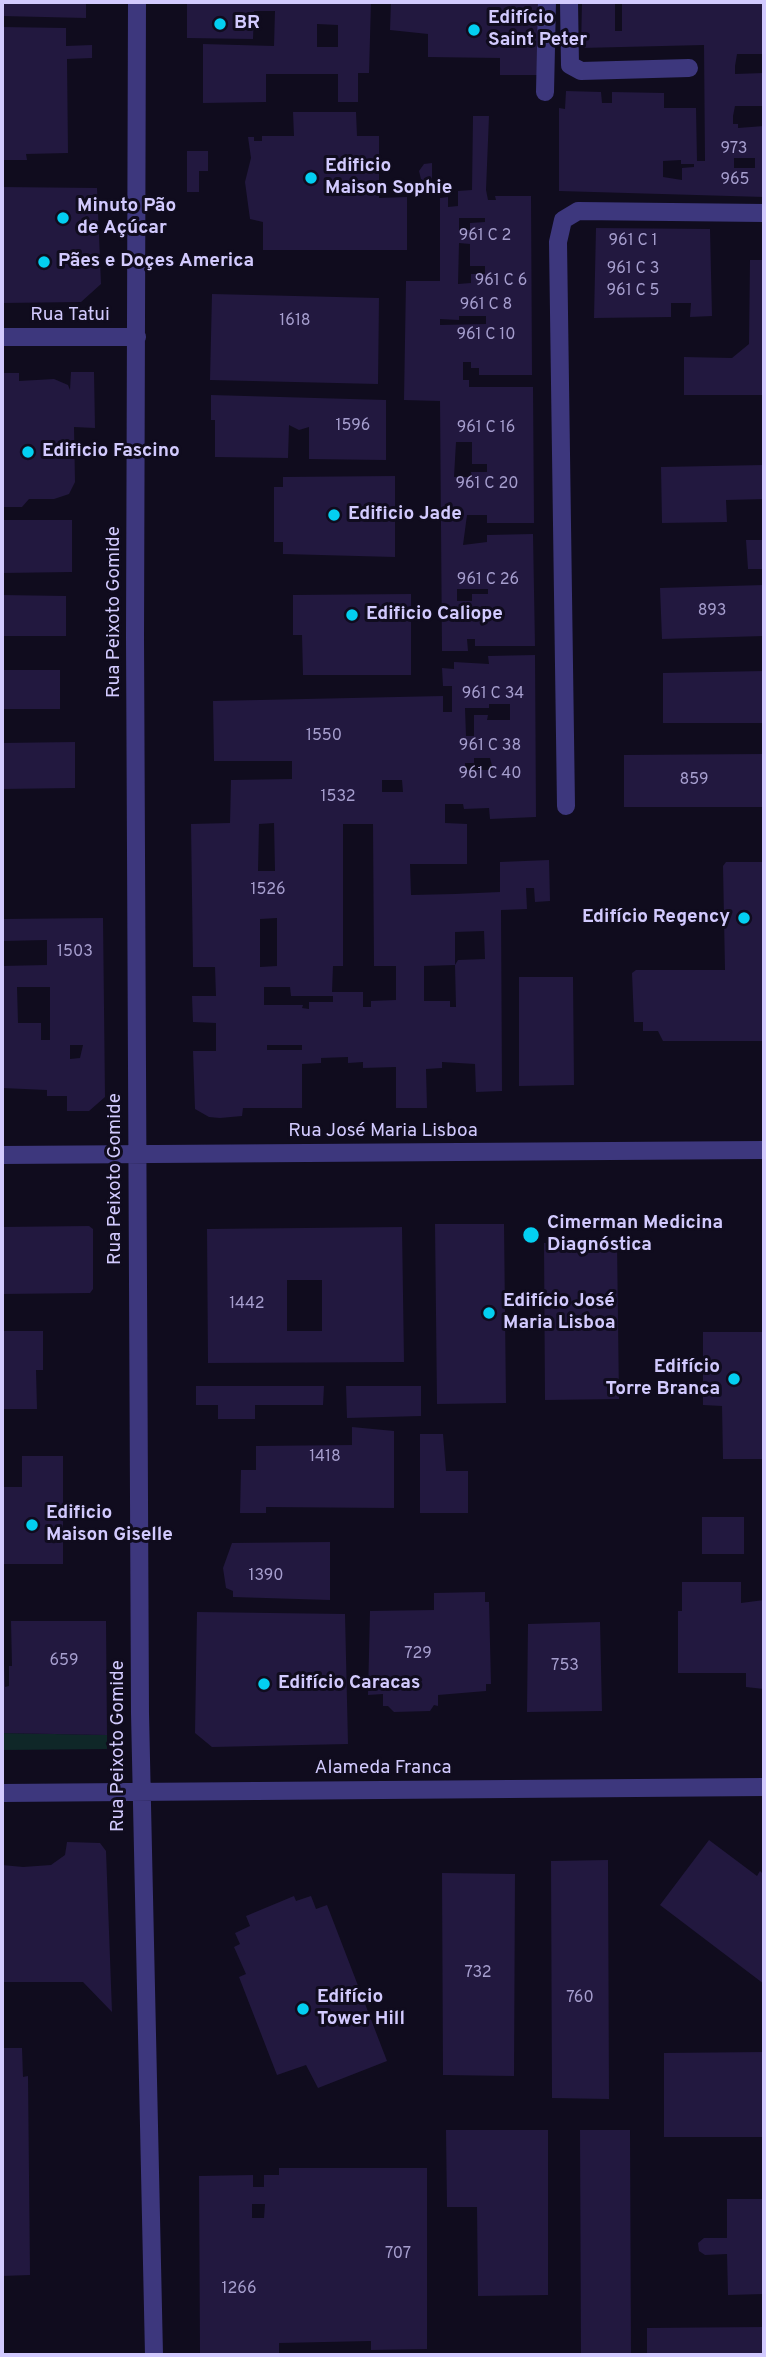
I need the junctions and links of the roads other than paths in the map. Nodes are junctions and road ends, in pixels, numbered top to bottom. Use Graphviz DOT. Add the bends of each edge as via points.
graph roads {
  1 [pos="137,2"];
  2 [pos="547,2"];
  3 [pos="569,2"];
  4 [pos="689,68"];
  5 [pos="545,92"];
  6 [pos="764,212"];
  7 [pos="2,337"];
  8 [pos="137,337"];
  9 [pos="566,806"];
  10 [pos="764,1150"];
  11 [pos="137,1154"];
  12 [pos="2,1155"];
  13 [pos="764,1787"];
  14 [pos="141,1792"];
  15 [pos="2,1793"];
  16 [pos="154,2355"];
  1 -- 8 [label="street, Rua Peixoto Gomide"];
  2 -- 5 [label="street"];
  3 -- 4 [label="street" via="570,65 581,71"];
  6 -- 9 [label="street" via="578,211 563,220 558,242"];
  7 -- 8 [label="street, Rua Tatui"];
  8 -- 11 [label="street, Rua Peixoto Gomide"];
  10 -- 11 [label="street, Rua José Maria Lisboa"];
  11 -- 12 [label="street, Rua José Maria Lisboa"];
  11 -- 14 [label="street, Rua Peixoto Gomide"];
  13 -- 14 [label="street, Alameda Franca"];
  14 -- 15 [label="street, Alameda Franca"];
  14 -- 16 [label="street, Rua Peixoto Gomide"];
}
